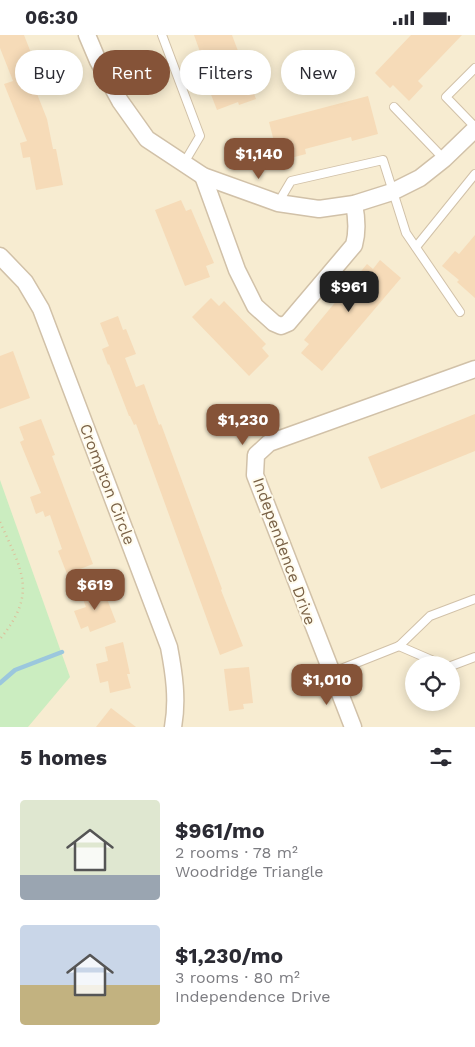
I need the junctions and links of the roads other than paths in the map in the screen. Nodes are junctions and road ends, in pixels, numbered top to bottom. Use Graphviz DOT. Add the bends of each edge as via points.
graph roads {
  1 [pos="162,35"];
  2 [pos="91,36"];
  3 [pos="475,68"];
  4 [pos="394,107"];
  5 [pos="475,128"];
  6 [pos="444,159"];
  7 [pos="184,163"];
  8 [pos="475,174"];
  9 [pos="204,176"];
  10 [pos="392,192"];
  11 [pos="278,203"];
  12 [pos="354,204"];
  13 [pos="416,247"];
  14 [pos="0,256"];
  15 [pos="460,312"];
  16 [pos="475,369"];
  17 [pos="475,599"];
  18 [pos="398,646"];
  19 [pos="422,656"];
  20 [pos="475,657"];
  21 [pos="460,663"];
  22 [pos="331,673"];
  23 [pos="172,727"];
  24 [pos="353,727"];
  1 -- 7 [label="lane" via="200,136"];
  2 -- 7 [label="street" via="98,61 120,101 147,139"];
  3 -- 5 [label="lane" via="446,97"];
  4 -- 6 [label="lane"];
  5 -- 6 [label="street"];
  6 -- 10 [label="street" via="420,178"];
  7 -- 9 [label="street"];
  8 -- 13 [label="lane"];
  9 -- 11 [label="street"];
  9 -- 12 [label="street" via="237,270 255,306 281,326 288,323 354,245 357,233"];
  10 -- 11 [label="lane" via="383,160 291,181"];
  10 -- 12 [label="street"];
  10 -- 13 [label="lane" via="406,233"];
  11 -- 12 [label="street" via="319,209"];
  13 -- 15 [label="lane"];
  14 -- 23 [label="street, Crompton Circle" via="25,282 41,309 169,647 174,675"];
  16 -- 22 [label="street, Independence Drive" via="268,443 256,455 255,475"];
  17 -- 18 [label="lane" via="430,616"];
  18 -- 19 [label="lane"];
  18 -- 22 [label="lane"];
  20 -- 21 [label="lane"];
  22 -- 24 [label="street, Independence Drive"];
}
